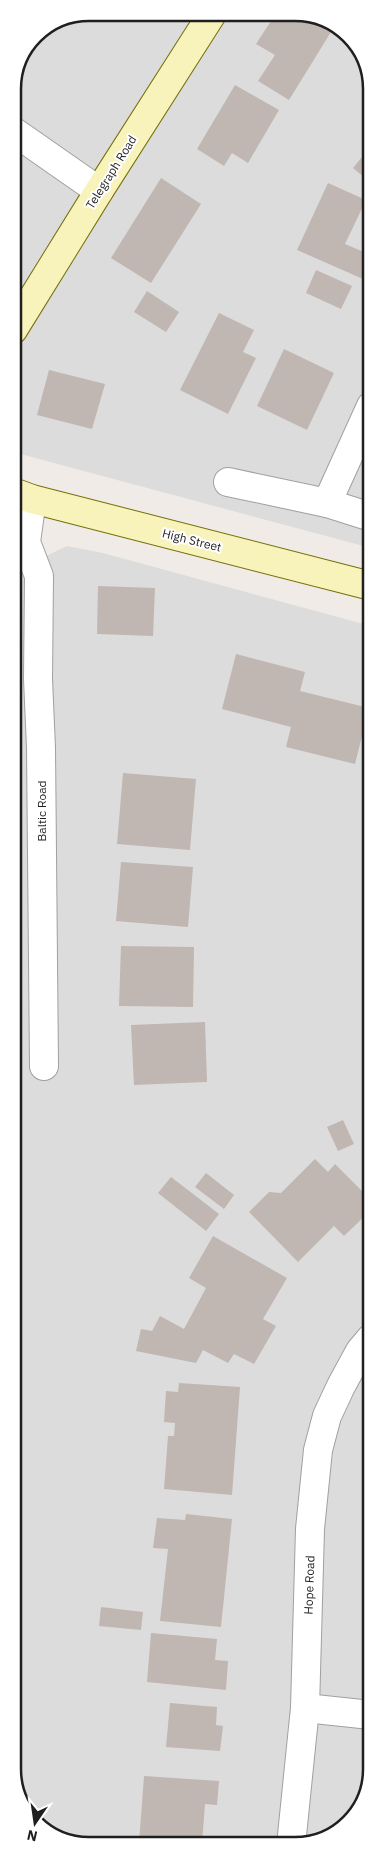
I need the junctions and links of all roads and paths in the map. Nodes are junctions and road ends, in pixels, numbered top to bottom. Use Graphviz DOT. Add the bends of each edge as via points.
graph roads {
  1 [pos="208,21"];
  2 [pos="21,137"];
  3 [pos="99,191"];
  4 [pos="21,317"];
  5 [pos="363,424"];
  6 [pos="228,482"];
  7 [pos="23,496"];
  8 [pos="327,503"];
  9 [pos="363,514"];
  10 [pos="22,555"];
  11 [pos="363,584"];
  12 [pos="44,1066"];
  13 [pos="363,1347"];
  14 [pos="305,1708"];
  15 [pos="363,1714"];
  16 [pos="292,1837"];
  1 -- 3 [label="street, Telegraph Road"];
  2 -- 3 [label="street"];
  3 -- 4 [label="street, Telegraph Road"];
  5 -- 8 [label="street"];
  6 -- 8 [label="street"];
  7 -- 10 [label="street, Baltic Road" via="26,542"];
  7 -- 11 [label="street, High Street"];
  8 -- 9 [label="street"];
  10 -- 12 [label="street, Baltic Road" via="39,576"];
  13 -- 14 [label="street, Hope Road" via="327,1416 318,1450 310,1529"];
  14 -- 15 [label="street"];
  14 -- 16 [label="street, Hope Road"];
}
